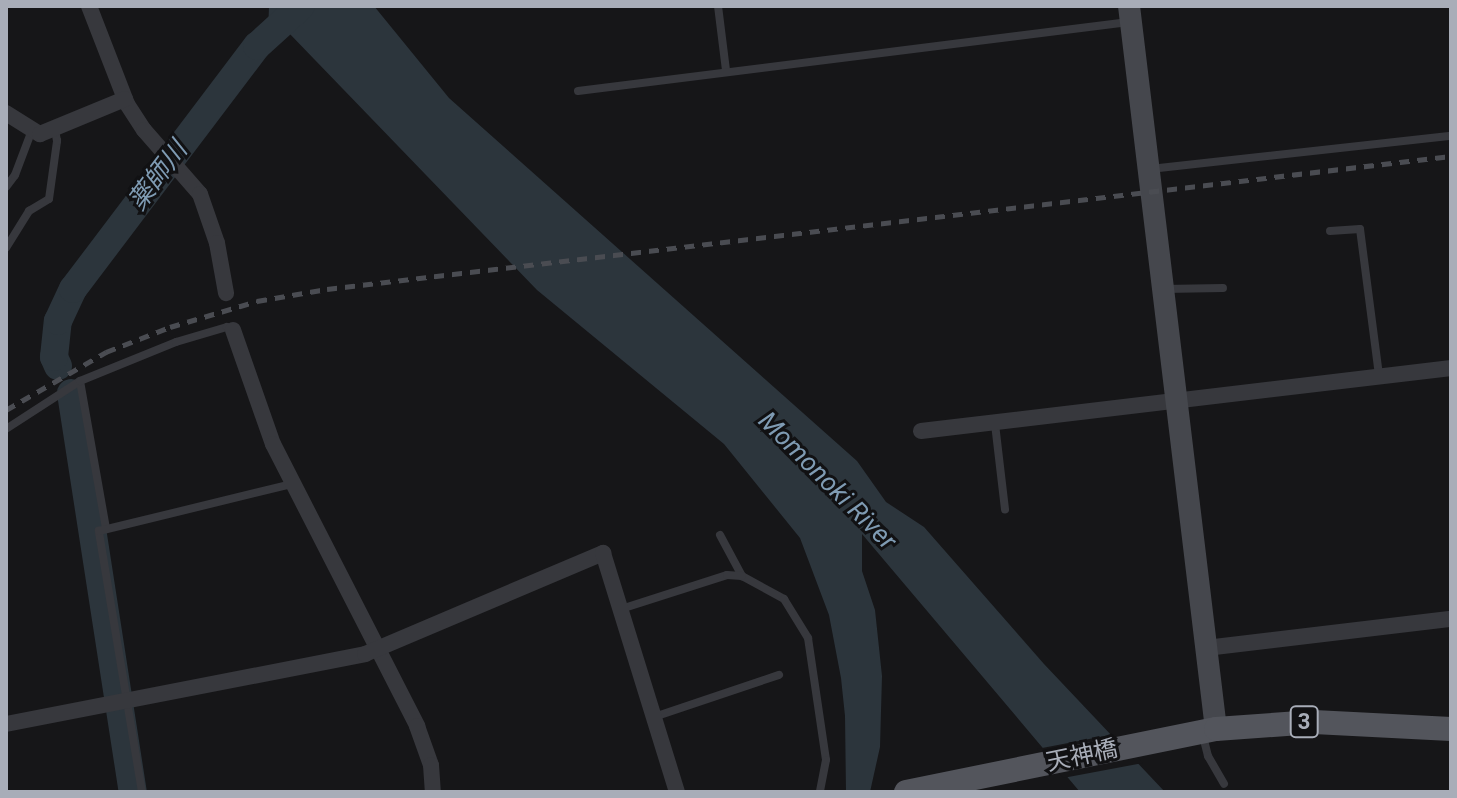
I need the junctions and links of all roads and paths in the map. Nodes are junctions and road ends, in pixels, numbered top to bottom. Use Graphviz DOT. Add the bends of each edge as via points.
graph roads {
  1 [pos="89,6"];
  2 [pos="718,6"];
  3 [pos="1130,14"];
  4 [pos="726,70"];
  5 [pos="578,91"];
  6 [pos="125,99"];
  7 [pos="6,113"];
  8 [pos="32,130"];
  9 [pos="55,130"];
  10 [pos="1451,136"];
  11 [pos="1150,169"];
  12 [pos="6,187"];
  13 [pos="1330,231"];
  14 [pos="6,248"];
  15 [pos="1223,288"];
  16 [pos="1163,289"];
  17 [pos="226,293"];
  18 [pos="233,330"];
  19 [pos="1451,368"];
  20 [pos="1379,376"];
  21 [pos="80,381"];
  22 [pos="1177,400"];
  23 [pos="995,424"];
  24 [pos="6,429"];
  25 [pos="921,431"];
  26 [pos="292,484"];
  27 [pos="1005,509"];
  28 [pos="106,529"];
  29 [pos="720,535"];
  30 [pos="742,576"];
  31 [pos="620,609"];
  32 [pos="1451,619"];
  33 [pos="1206,648"];
  34 [pos="378,650"];
  35 [pos="779,675"];
  36 [pos="127,701"];
  37 [pos="653,717"];
  38 [pos="6,724"];
  39 [pos="1451,729"];
  40 [pos="1209,730"];
  41 [pos="1224,784"];
  42 [pos="961,787"];
  43 [pos="142,792"];
  44 [pos="433,792"];
  45 [pos="677,792"];
  46 [pos="820,792"];
  47 [pos="906,792"];
  1 -- 6 [label="street"];
  2 -- 4 [label="lane"];
  3 -- 4 [label="lane"];
  3 -- 11 [label="street"];
  4 -- 5 [label="lane"];
  6 -- 9 [label="street"];
  6 -- 17 [label="street" via="206,206"];
  7 -- 8 [label="street"];
  8 -- 9 [label="street"];
  8 -- 12 [label="lane"];
  9 -- 14 [label="lane" via="49,199 29,211"];
  10 -- 11 [label="lane"];
  11 -- 16 [label="street"];
  13 -- 20 [label="lane" via="1360,229"];
  15 -- 16 [label="lane"];
  16 -- 22 [label="street"];
  18 -- 21 [label="lane" via="227,327 176,342"];
  18 -- 26 [label="street"];
  19 -- 20 [label="street"];
  20 -- 22 [label="street"];
  21 -- 24 [label="lane"];
  21 -- 28 [label="lane"];
  22 -- 23 [label="street"];
  22 -- 33 [label="street"];
  23 -- 25 [label="street"];
  23 -- 27 [label="lane"];
  26 -- 28 [label="lane"];
  26 -- 34 [label="street"];
  28 -- 36 [label="lane" via="99,531"];
  29 -- 30 [label="lane"];
  30 -- 31 [label="lane" via="727,575"];
  30 -- 46 [label="lane" via="784,599 808,638 826,760"];
  31 -- 34 [label="street" via="603,553"];
  31 -- 37 [label="street"];
  32 -- 33 [label="street"];
  33 -- 40 [label="street"];
  34 -- 36 [label="street"];
  34 -- 44 [label="street" via="425,744"];
  35 -- 37 [label="lane"];
  36 -- 38 [label="street"];
  36 -- 43 [label="lane"];
  37 -- 45 [label="street"];
  39 -- 40 [label="main road, 3" via="1314,722"];
  40 -- 41 [label="lane" via="1208,756"];
  40 -- 42 [label="main road, 天神橋 / 3"];
  42 -- 47 [label="main road, 3"];
}
